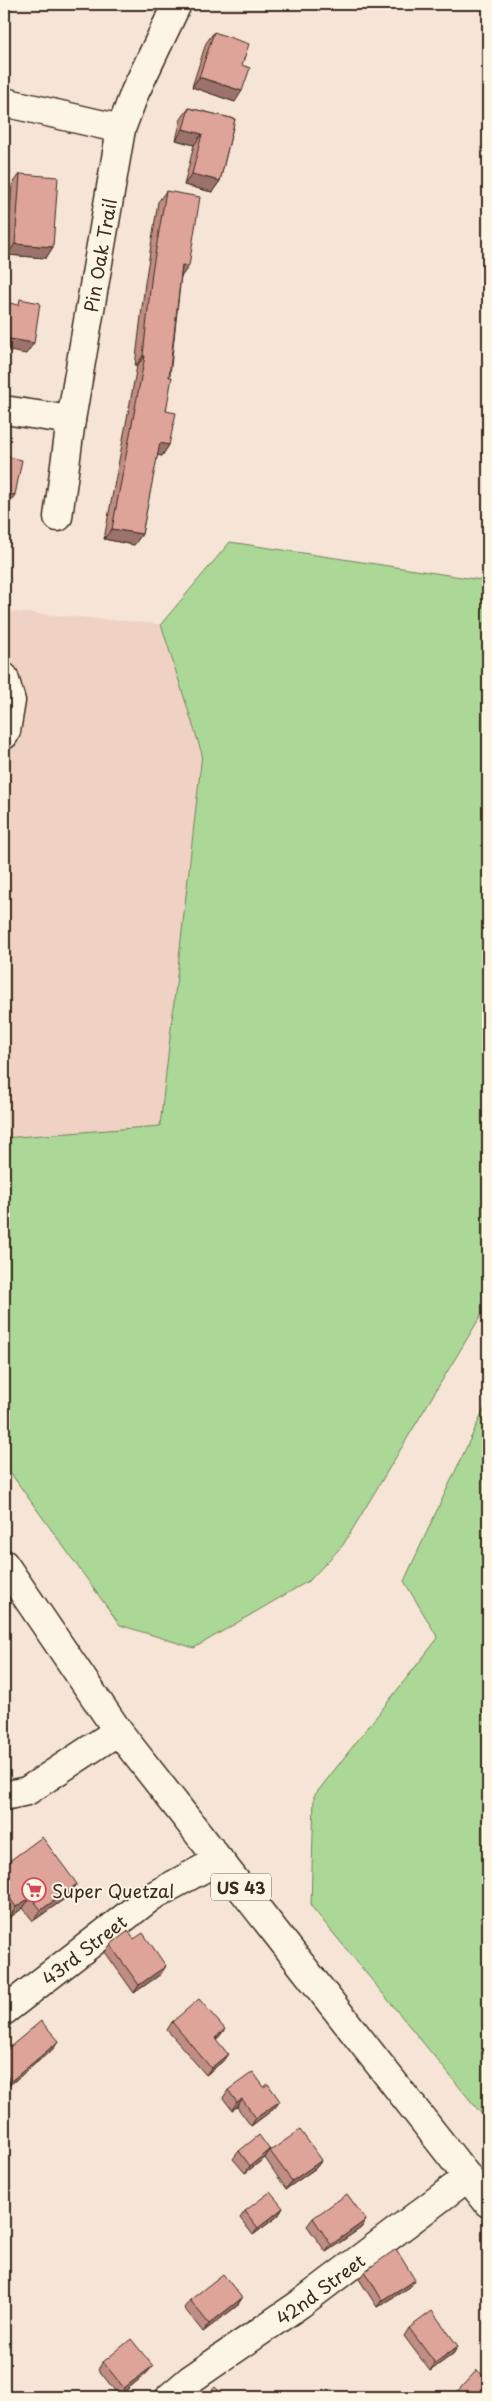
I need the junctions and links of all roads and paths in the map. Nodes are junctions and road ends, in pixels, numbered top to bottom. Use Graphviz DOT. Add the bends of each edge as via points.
graph roads {
  1 [pos="177,4"];
  2 [pos="4,102"];
  3 [pos="121,129"];
  4 [pos="4,410"];
  5 [pos="71,420"];
  6 [pos="58,517"];
  7 [pos="4,676"];
  8 [pos="4,735"];
  9 [pos="4,1564"];
  10 [pos="118,1731"];
  11 [pos="4,1796"];
  12 [pos="219,1860"];
  13 [pos="4,2011"];
  14 [pos="468,2176"];
  15 [pos="488,2203"];
  16 [pos="170,2397"];
  1 -- 3 [label="main road, Pin Oak Trail" via="138,84"];
  2 -- 3 [label="main road"];
  3 -- 5 [label="main road, Pin Oak Trail"];
  4 -- 5 [label="main road"];
  5 -- 6 [label="main road, Pin Oak Trail"];
  7 -- 8 [label="main road" via="12,701"];
  9 -- 10 [label="main road, US 43"];
  10 -- 11 [label="main road" via="27,1791"];
  10 -- 12 [label="main road, US 43"];
  12 -- 13 [label="main road, 43rd Street" via="151,1897"];
  12 -- 14 [label="main road, US 43"];
  14 -- 15 [label="main road, US 43"];
  14 -- 16 [label="main road, 42nd Street" via="300,2304"];
}
